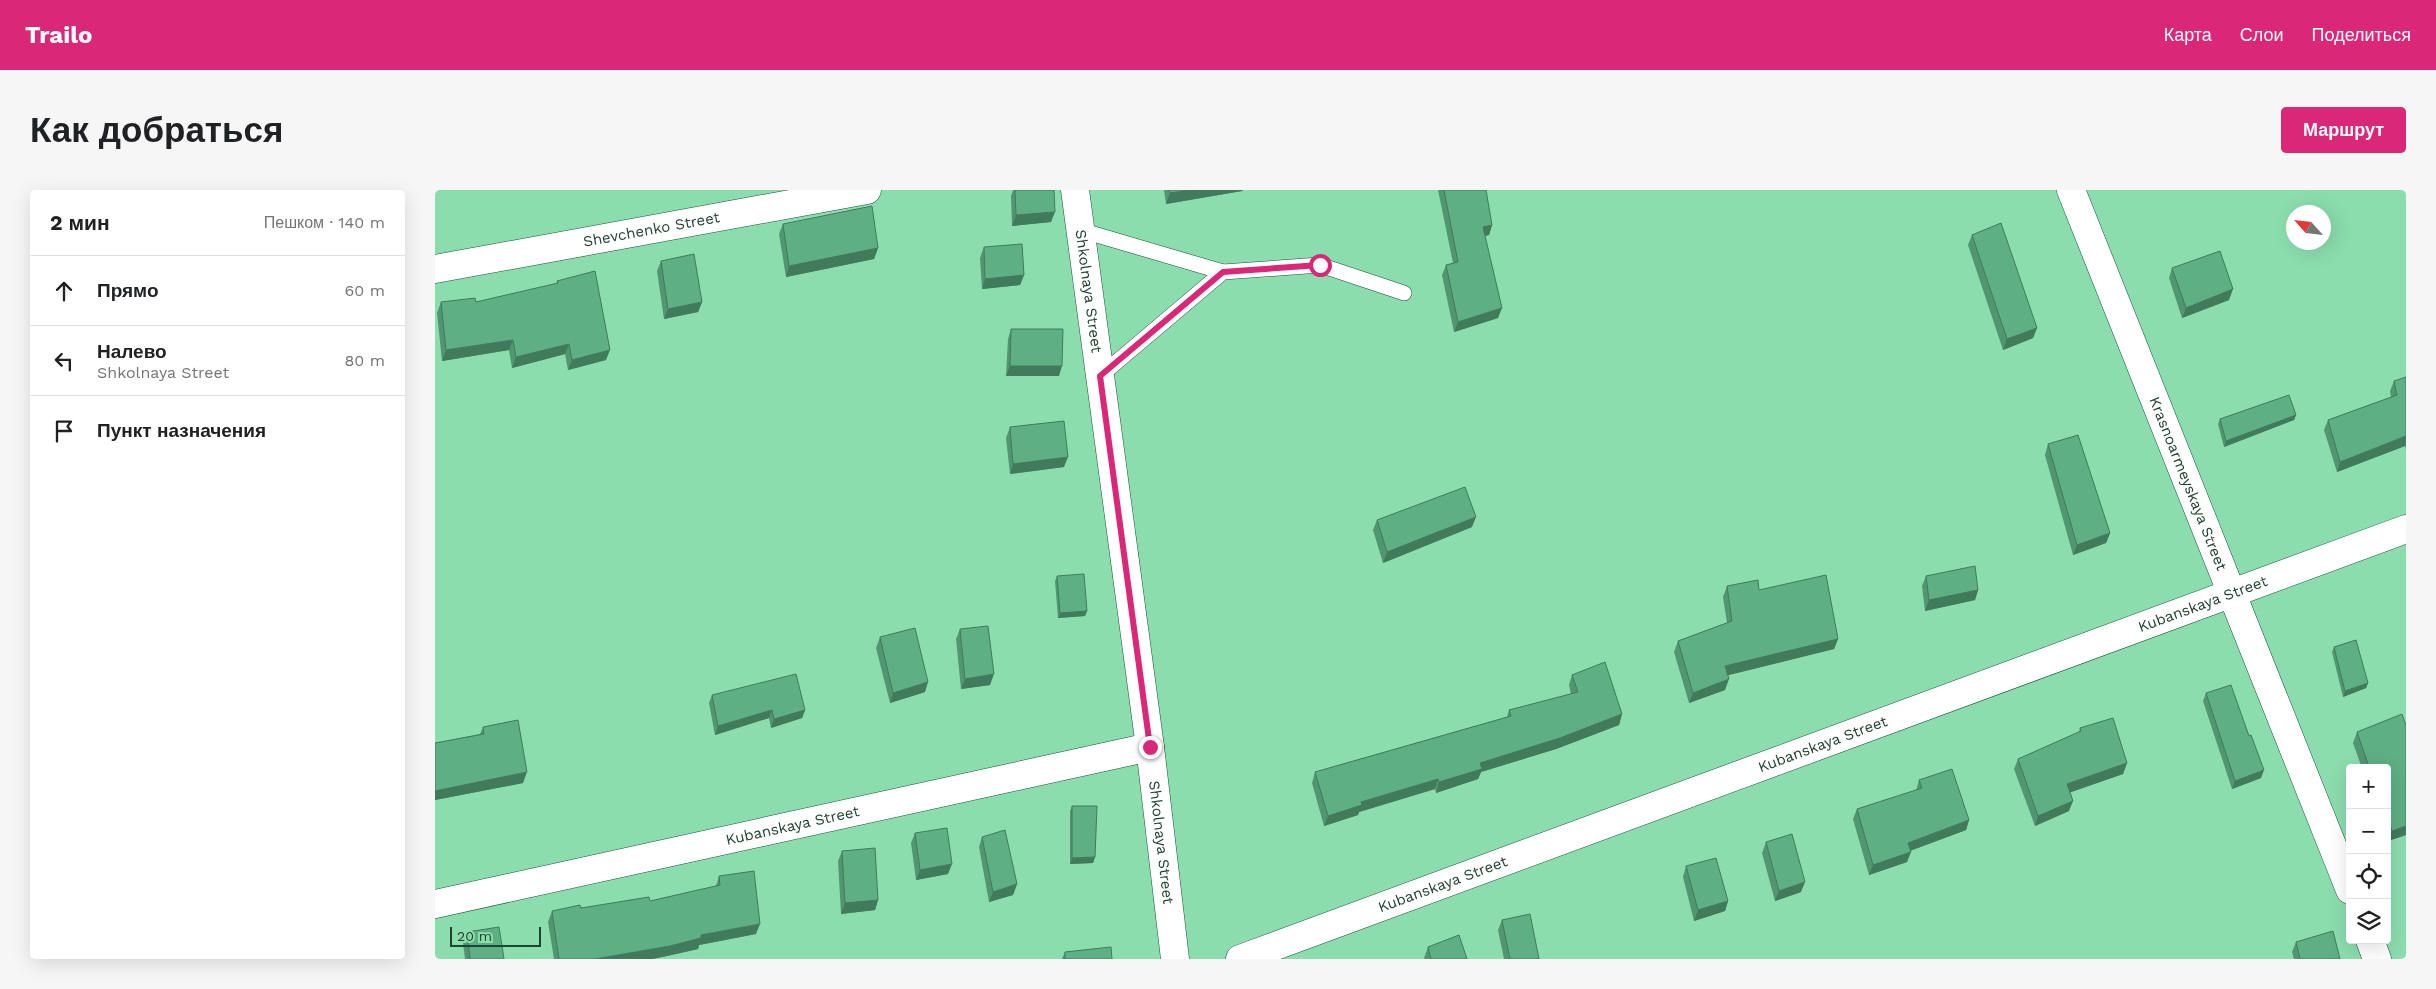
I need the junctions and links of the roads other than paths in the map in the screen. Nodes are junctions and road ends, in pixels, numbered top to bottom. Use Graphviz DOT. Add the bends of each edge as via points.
graph roads {
  1 [pos="867,190"];
  2 [pos="1075,190"];
  3 [pos="2071,190"];
  4 [pos="1080,230"];
  5 [pos="435,269"];
  6 [pos="1223,272"];
  7 [pos="1405,293"];
  8 [pos="1100,376"];
  9 [pos="2406,529"];
  10 [pos="2232,594"];
  11 [pos="1150,747"];
  12 [pos="2346,880"];
  13 [pos="435,904"];
  14 [pos="2371,944"];
  15 [pos="1175,959"];
  16 [pos="1241,959"];
  17 [pos="2377,959"];
  1 -- 5 [label="street, Shevchenko Street"];
  2 -- 4 [label="street, Shkolnaya Street"];
  3 -- 10 [label="street, Krasnoarmeyskaya Street"];
  4 -- 6 [label="lane"];
  4 -- 8 [label="street, Shkolnaya Street"];
  6 -- 7 [label="lane" via="1320,265"];
  6 -- 8 [label="lane"];
  8 -- 11 [label="street, Shkolnaya Street"];
  9 -- 10 [label="street, Kubanskaya Street"];
  10 -- 12 [label="street, Krasnoarmeyskaya Street"];
  10 -- 16 [label="street, Kubanskaya Street"];
  11 -- 13 [label="street, Kubanskaya Street"];
  11 -- 15 [label="street, Shkolnaya Street"];
  14 -- 17 [label="street"];
}
